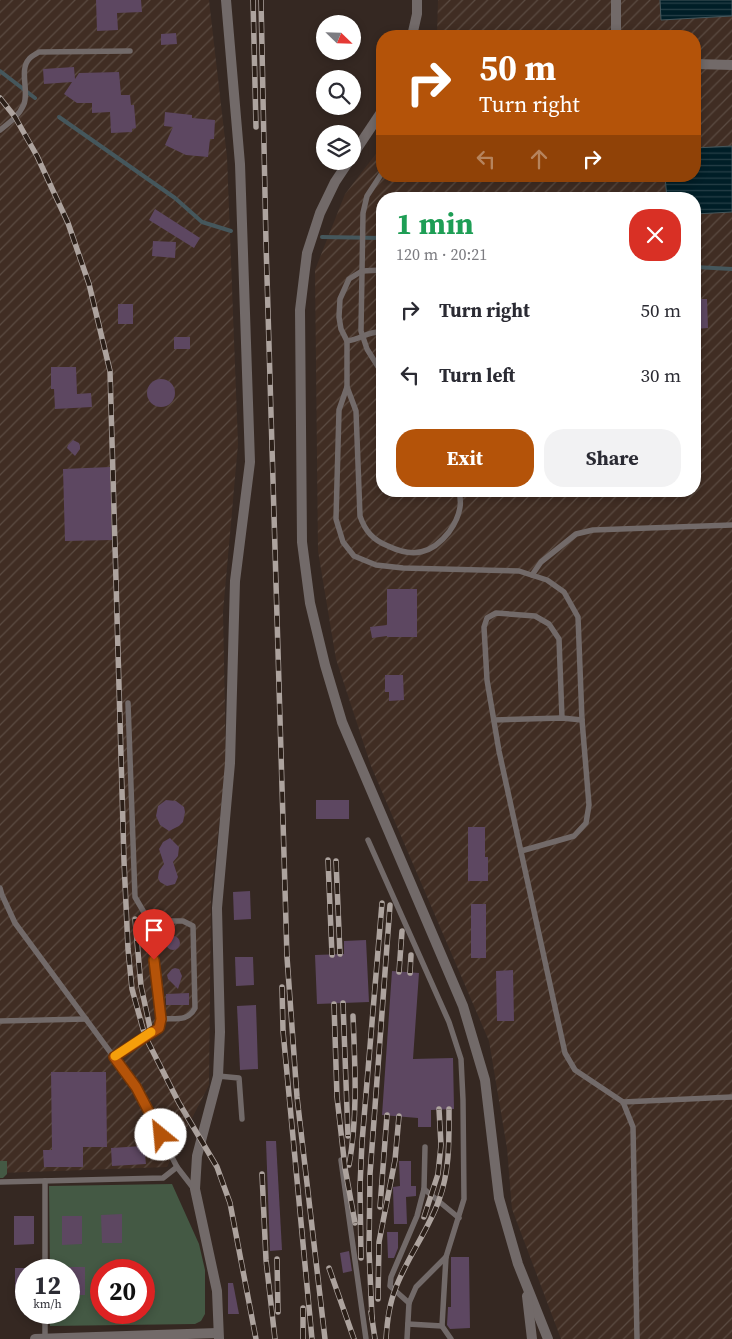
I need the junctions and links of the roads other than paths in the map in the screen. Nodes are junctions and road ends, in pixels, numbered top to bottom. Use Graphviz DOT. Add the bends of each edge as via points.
graph roads {
  1 [pos="226,0"];
  2 [pos="416,0"];
  3 [pos="616,0"];
  4 [pos="413,30"];
  5 [pos="616,30"];
  6 [pos="130,51"];
  7 [pos="701,64"];
  8 [pos="732,65"];
  9 [pos="376,120"];
  10 [pos="0,130"];
  11 [pos="361,142"];
  12 [pos="343,170"];
  13 [pos="376,182"];
  14 [pos="376,270"];
  15 [pos="362,271"];
  16 [pos="376,331"];
  17 [pos="362,337"];
  18 [pos="347,341"];
  19 [pos="376,364"];
  20 [pos="348,387"];
  21 [pos="459,497"];
  22 [pos="732,526"];
  23 [pos="532,575"];
  24 [pos="128,703"];
  25 [pos="562,718"];
  26 [pos="494,720"];
  27 [pos="582,720"];
  28 [pos="368,840"];
  29 [pos="521,851"];
  30 [pos="0,888"];
  31 [pos="1,895"];
  32 [pos="149,921"];
  33 [pos="86,1019"];
  34 [pos="161,1019"];
  35 [pos="0,1020"];
  36 [pos="114,1057"];
  37 [pos="218,1076"];
  38 [pos="732,1097"];
  39 [pos="623,1102"];
  40 [pos="242,1119"];
  41 [pos="425,1147"];
  42 [pos="340,1160"];
  43 [pos="178,1167"];
  44 [pos="45,1181"];
  45 [pos="0,1182"];
  46 [pos="195,1189"];
  47 [pos="424,1189"];
  48 [pos="460,1218"];
  49 [pos="446,1257"];
  50 [pos="45,1259"];
  51 [pos="526,1283"];
  52 [pos="409,1303"];
  53 [pos="45,1324"];
  54 [pos="408,1324"];
  55 [pos="442,1326"];
  56 [pos="218,1336"];
  57 [pos="133,1337"];
  58 [pos="36,1339"];
  59 [pos="45,1339"];
  60 [pos="366,1339"];
  61 [pos="407,1339"];
  62 [pos="451,1339"];
  63 [pos="532,1339"];
  64 [pos="548,1339"];
  65 [pos="636,1339"];
  1 -- 37 [label="street" via="240,164 250,462 235,581 230,763 217,908"];
  2 -- 4 [label="street"];
  3 -- 5 [label="street"];
  6 -- 10 [label="lane" via="39,52 29,59 25,69 24,105"];
  7 -- 8 [label="street"];
  9 -- 11 [label="street"];
  12 -- 51 [label="street" via="320,213 307,253 300,310 302,542 310,603 342,722 463,1006 485,1080 499,1198"];
  13 -- 15 [label="lane" via="367,196 363,214"];
  14 -- 15 [label="lane"];
  15 -- 17 [label="lane"];
  15 -- 18 [label="lane" via="349,280 340,299 341,329"];
  16 -- 17 [label="lane"];
  17 -- 18 [label="lane"];
  17 -- 19 [label="lane"];
  18 -- 20 [label="lane"];
  20 -- 21 [label="lane" via="356,411 360,516 363,527 371,536 404,552 432,549 454,526"];
  20 -- 23 [label="lane" via="339,410 336,519 343,542 354,556 376,565 403,568 519,571"];
  22 -- 23 [label="lane" via="593,530 576,534 541,562"];
  23 -- 27 [label="lane" via="547,580 564,592 578,617"];
  24 -- 32 [label="lane" via="135,897"];
  25 -- 26 [label="lane"];
  25 -- 26 [label="lane" via="558,639 549,624 535,616 496,613 487,618 484,627 487,680"];
  25 -- 27 [label="lane"];
  26 -- 29 [label="lane"];
  27 -- 29 [label="lane" via="589,805 586,823 574,836"];
  28 -- 48 [label="lane" via="449,1022 460,1059 464,1199"];
  29 -- 39 [label="lane" via="565,1053 575,1070"];
  30 -- 31 [label="lane"];
  31 -- 33 [label="lane" via="15,922"];
  32 -- 34 [label="lane"];
  32 -- 34 [label="lane" via="183,921 193,926 195,1008 188,1018"];
  33 -- 35 [label="lane"];
  33 -- 36 [label="lane"];
  34 -- 36 [label="lane" via="159,1028"];
  36 -- 43 [label="lane" via="136,1087"];
  37 -- 40 [label="lane" via="239,1078"];
  37 -- 46 [label="street" via="197,1156"];
  38 -- 39 [label="lane"];
  39 -- 65 [label="lane" via="633,1127"];
  41 -- 47 [label="lane"];
  42 -- 60 [label="lane"];
  43 -- 44 [label="lane" via="163,1178"];
  43 -- 46 [label="lane"];
  44 -- 45 [label="lane"];
  44 -- 50 [label="lane"];
  46 -- 56 [label="street" via="216,1291"];
  47 -- 48 [label="lane"];
  47 -- 52 [label="lane" via="417,1216 391,1277 390,1286"];
  48 -- 49 [label="lane"];
  49 -- 52 [label="lane" via="416,1287"];
  49 -- 55 [label="lane"];
  51 -- 63 [label="street"];
  51 -- 64 [label="street"];
  52 -- 54 [label="lane"];
  53 -- 59 [label="lane"];
  54 -- 55 [label="lane"];
  54 -- 61 [label="lane"];
  55 -- 62 [label="lane"];
  56 -- 57 [label="street"];
  57 -- 59 [label="street"];
  58 -- 59 [label="street"];
}
